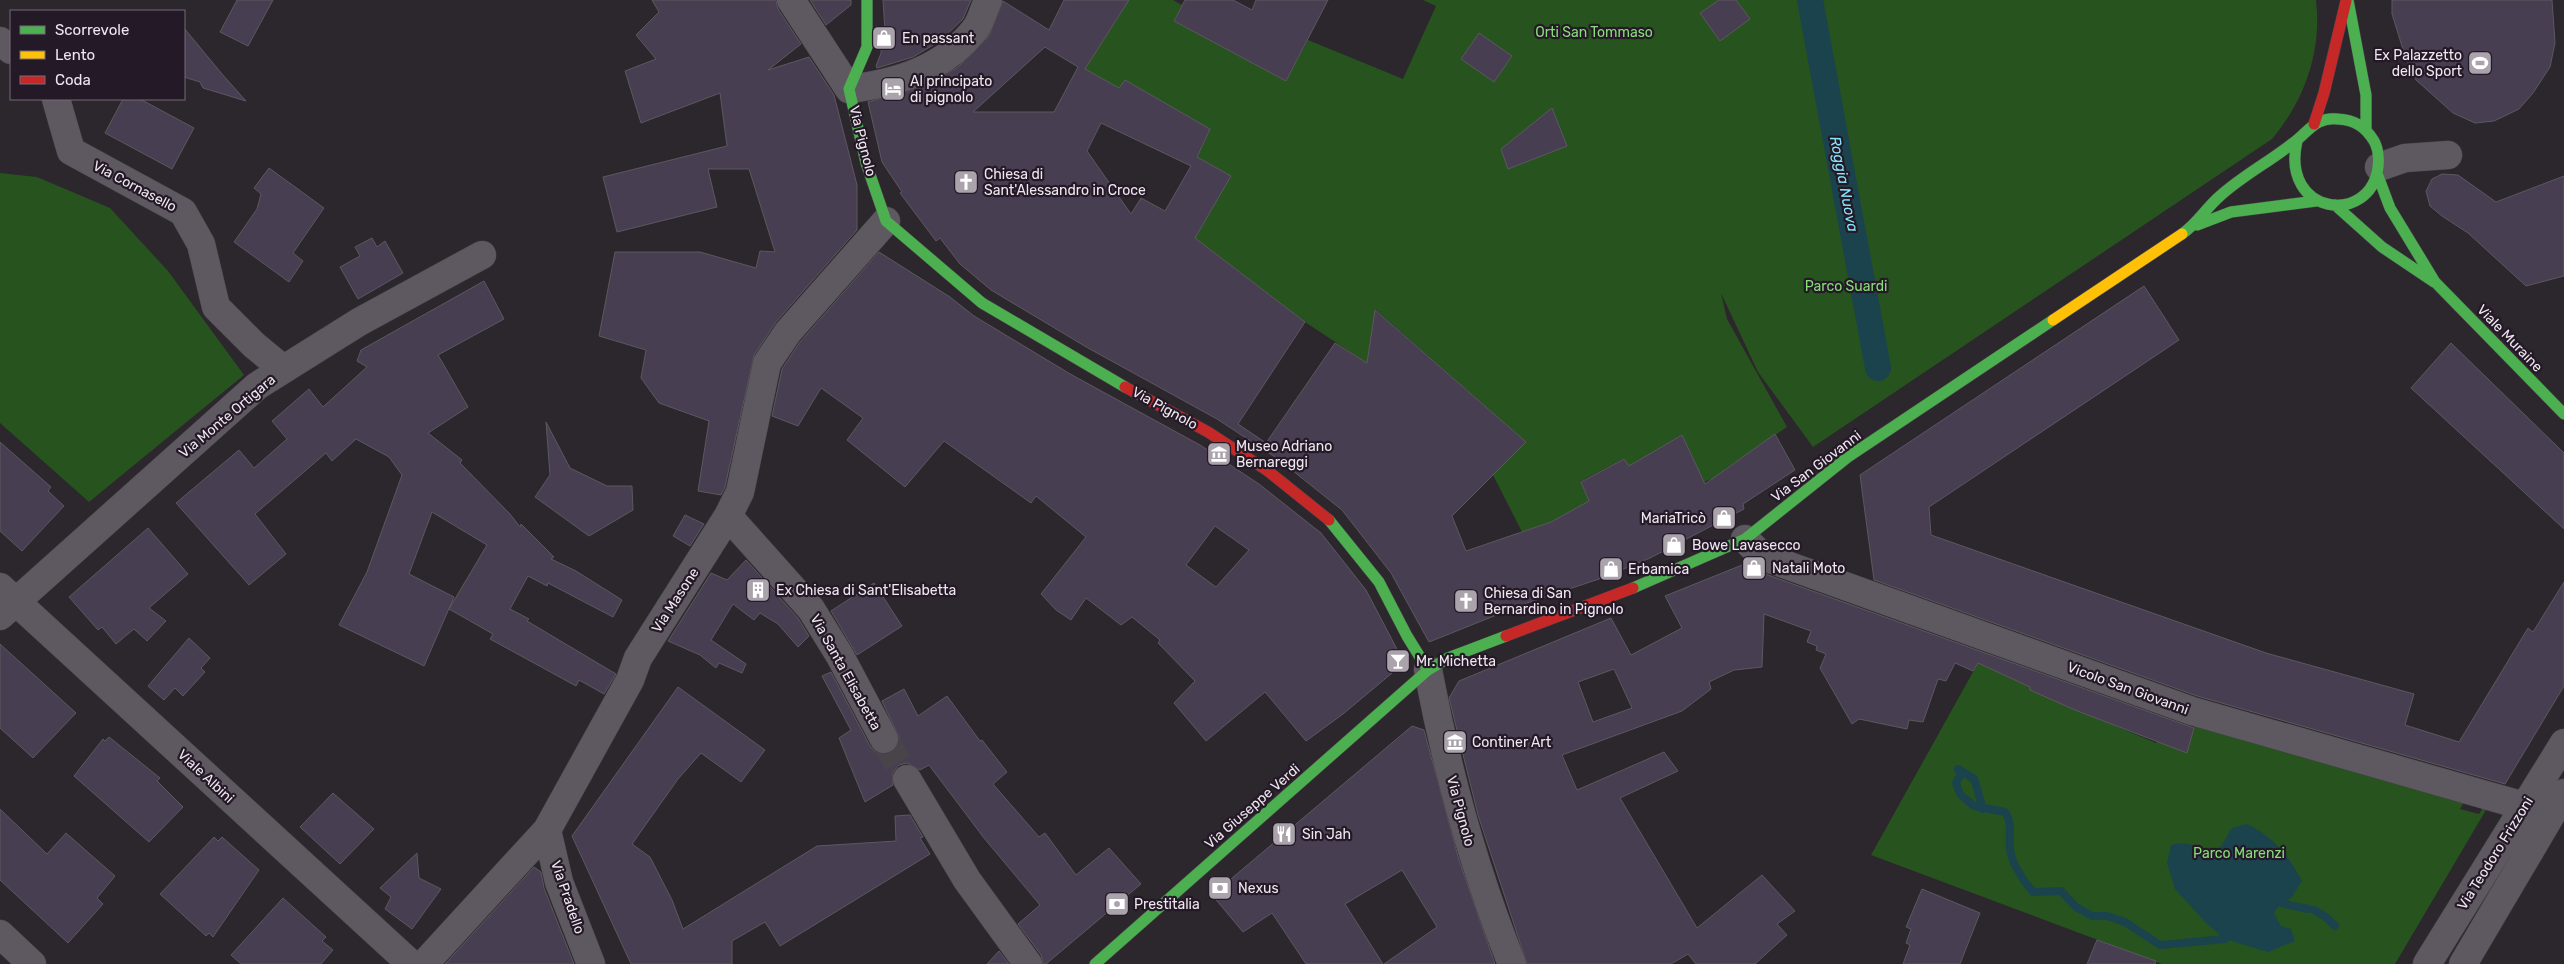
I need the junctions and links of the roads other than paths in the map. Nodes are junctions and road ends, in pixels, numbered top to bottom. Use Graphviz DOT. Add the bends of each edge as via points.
graph roads {
  1 [pos="791,0"];
  2 [pos="867,0"];
  3 [pos="988,0"];
  4 [pos="2347,0"];
  5 [pos="0,41"];
  6 [pos="10,49"];
  7 [pos="850,89"];
  8 [pos="56,100"];
  9 [pos="2314,124"];
  10 [pos="2366,130"];
  11 [pos="2296,141"];
  12 [pos="2448,155"];
  13 [pos="2379,172"];
  14 [pos="2316,201"];
  15 [pos="2335,205"];
  16 [pos="886,221"];
  17 [pos="2191,228"];
  18 [pos="482,255"];
  19 [pos="2435,282"];
  20 [pos="284,369"];
  21 [pos="2564,414"];
  22 [pos="728,516"];
  23 [pos="1745,539"];
  24 [pos="5,602"];
  25 [pos="1428,670"];
  26 [pos="884,738"];
  27 [pos="2564,743"];
  28 [pos="907,778"];
  29 [pos="2564,793"];
  30 [pos="2524,806"];
  31 [pos="547,830"];
  32 [pos="0,934"];
  33 [pos="32,964"];
  34 [pos="411,964"];
  35 [pos="424,964"];
  36 [pos="591,964"];
  37 [pos="1028,964"];
  38 [pos="1095,964"];
  39 [pos="1512,964"];
  40 [pos="2427,964"];
  41 [pos="2463,964"];
  1 -- 7 [label="street"];
  2 -- 7 [label="street, Via Pignolo" via="866,47"];
  3 -- 7 [label="street" via="977,27 941,62 919,73 880,85"];
  4 -- 9 [label="street"];
  4 -- 10 [label="street" via="2366,95"];
  5 -- 6 [label="street"];
  7 -- 16 [label="street, Via Pignolo" via="866,163"];
  8 -- 20 [label="street, Via Cornasello" via="70,151 183,212 201,244 216,307"];
  9 -- 10 [label="street, Via San Giovanni" via="2341,118"];
  9 -- 11 [label="street, Via San Giovanni"];
  10 -- 13 [label="street" via="2379,153"];
  11 -- 14 [label="street" via="2292,160 2295,176 2303,190"];
  11 -- 17 [label="street, Via San Giovanni" via="2220,196"];
  12 -- 13 [label="street" via="2405,158"];
  13 -- 15 [label="street, Via San Giovanni" via="2360,198"];
  13 -- 19 [label="street, Viale Muraine" via="2390,208"];
  14 -- 15 [label="street, Via San Giovanni"];
  14 -- 17 [label="street, Via San Giovanni" via="2231,212"];
  15 -- 19 [label="street, Viale Muraine" via="2388,254"];
  16 -- 22 [label="street, Via Masone" via="788,332 767,363 740,492"];
  16 -- 25 [label="street, Via Pignolo" via="982,304 1208,432 1268,471 1332,522 1378,582"];
  17 -- 23 [label="street, Via San Giovanni" via="1848,457"];
  18 -- 20 [label="street, Via Monte Ortigara" via="360,322"];
  19 -- 21 [label="street, Viale Muraine"];
  20 -- 24 [label="street, Via Monte Ortigara" via="258,386"];
  22 -- 26 [label="street, Via Santa Elisabetta" via="811,609"];
  22 -- 31 [label="street, Via Masone" via="638,658 630,680"];
  23 -- 25 [label="street, Via San Giovanni" via="1625,592 1448,658"];
  23 -- 30 [label="street, Vicolo San Giovanni" via="1773,560 2192,711"];
  24 -- 34 [label="street, Viale Albini"];
  25 -- 38 [label="street, Via Giuseppe Verdi"];
  25 -- 39 [label="street, Via Pignolo" via="1460,812 1490,910"];
  27 -- 30 [label="street, Via Teodoro Frizzoni"];
  28 -- 37 [label="street" via="962,872"];
  29 -- 41 [label="street, Via Teodoro Frizzoni"];
  30 -- 40 [label="street, Via Teodoro Frizzoni"];
  31 -- 35 [label="street, Via Masone"];
  31 -- 36 [label="street, Via Pradello" via="559,882"];
  32 -- 33 [label="street"];
}
